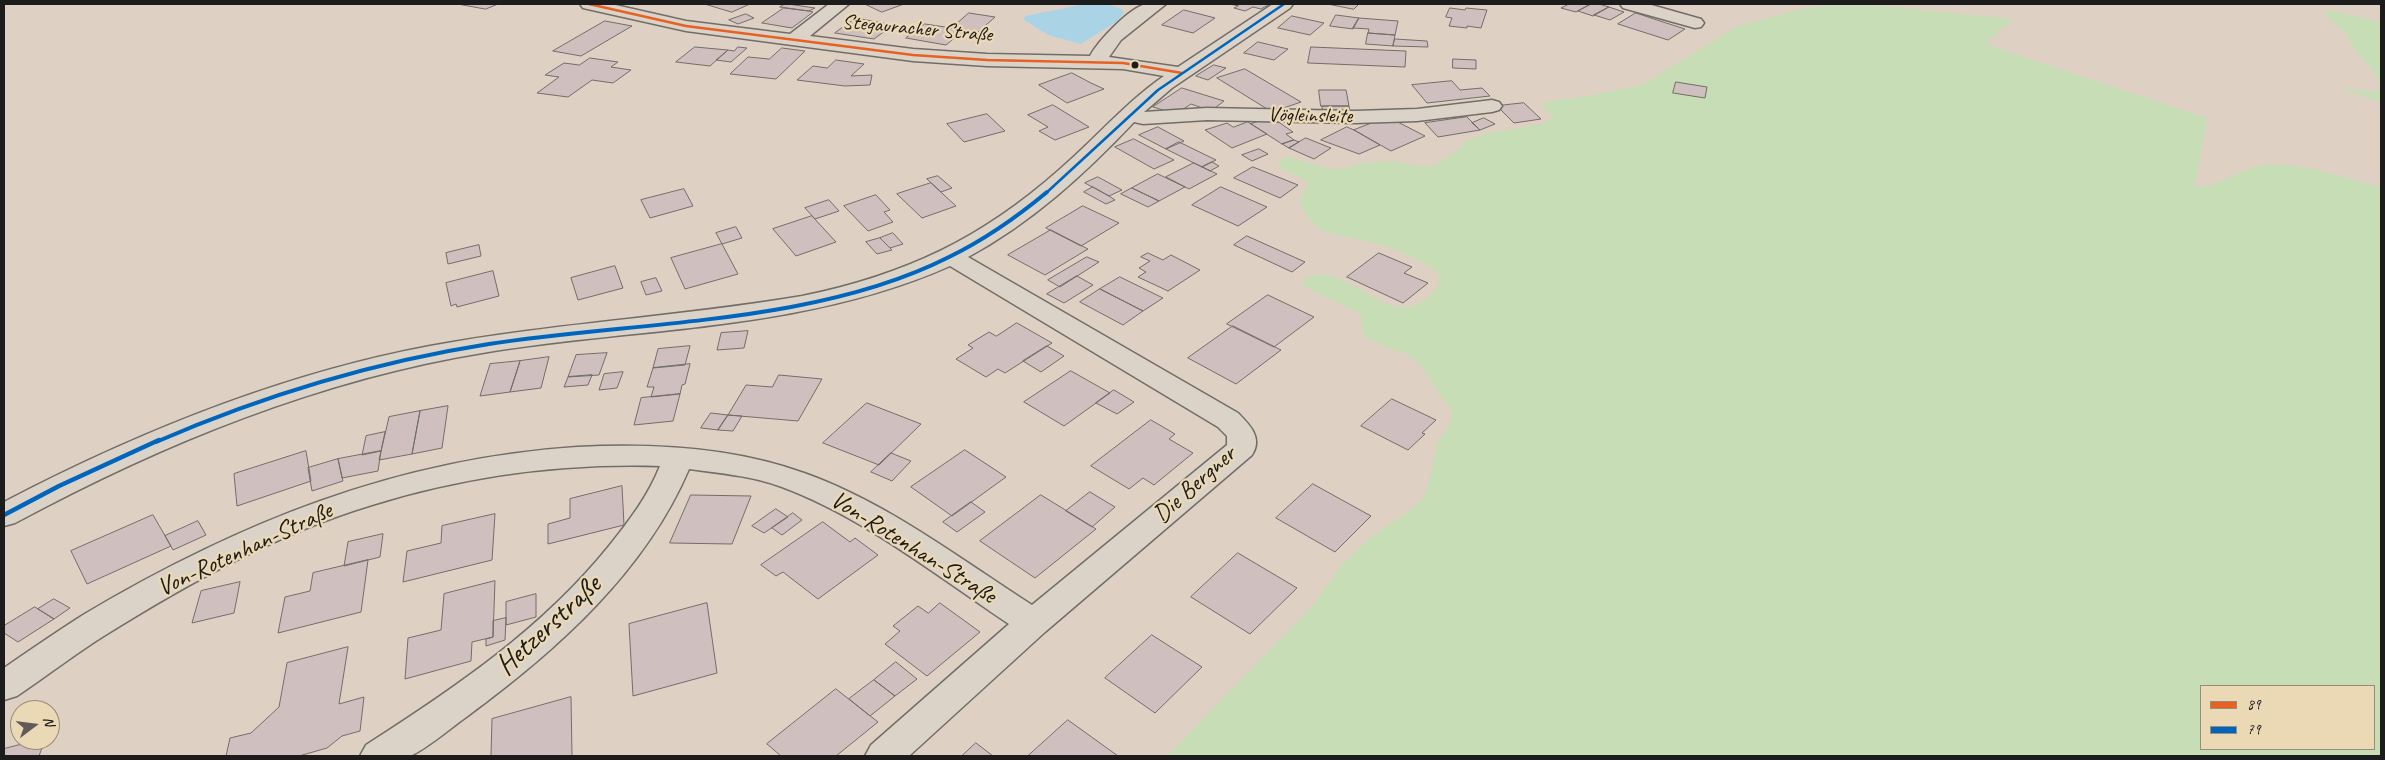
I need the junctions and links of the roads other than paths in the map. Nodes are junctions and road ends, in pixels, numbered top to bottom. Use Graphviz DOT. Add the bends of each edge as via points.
graph roads {
  1 [pos="589,4"];
  2 [pos="840,4"];
  3 [pos="1157,4"];
  4 [pos="1284,4"];
  5 [pos="1629,4"];
  6 [pos="1696,23"];
  7 [pos="793,40"];
  8 [pos="1097,62"];
  9 [pos="1182,73"];
  10 [pos="1492,106"];
  11 [pos="1129,115"];
  12 [pos="951,257"];
  13 [pos="678,457"];
  14 [pos="4,514"];
  15 [pos="1033,624"];
  16 [pos="4,686"];
  17 [pos="379,756"];
  18 [pos="884,756"];
  1 -- 7 [label="street, Stegauracher Straße" via="686,26"];
  2 -- 7 [label="street"];
  3 -- 8 [label="street" via="1126,26 1103,48"];
  4 -- 9 [label="street"];
  5 -- 6 [label="street"];
  7 -- 8 [label="street, Stegauracher Straße" via="959,59"];
  8 -- 9 [label="street, Stegauracher Straße" via="1150,66"];
  9 -- 11 [label="street"];
  10 -- 11 [label="street, Vögleinsleite" via="1416,116 1207,114 1143,118"];
  11 -- 12 [label="street" via="1033,205"];
  12 -- 14 [label="street" via="868,290 794,307 486,344 353,373 198,425 111,461"];
  12 -- 15 [label="street, Die Bergner" via="1228,420 1241,433 1242,448"];
  13 -- 15 [label="street, Von-Rotenhan-Straße" via="754,468 827,494 873,518"];
  13 -- 16 [label="street, Von-Rotenhan-Straße" via="614,455 538,460 438,476 361,497 281,527 202,565 94,625"];
  13 -- 17 [label="street, Hetzerstraße" via="654,509 605,576 560,622 469,697"];
  15 -- 18 [label="street, Die Bergner"];
}
